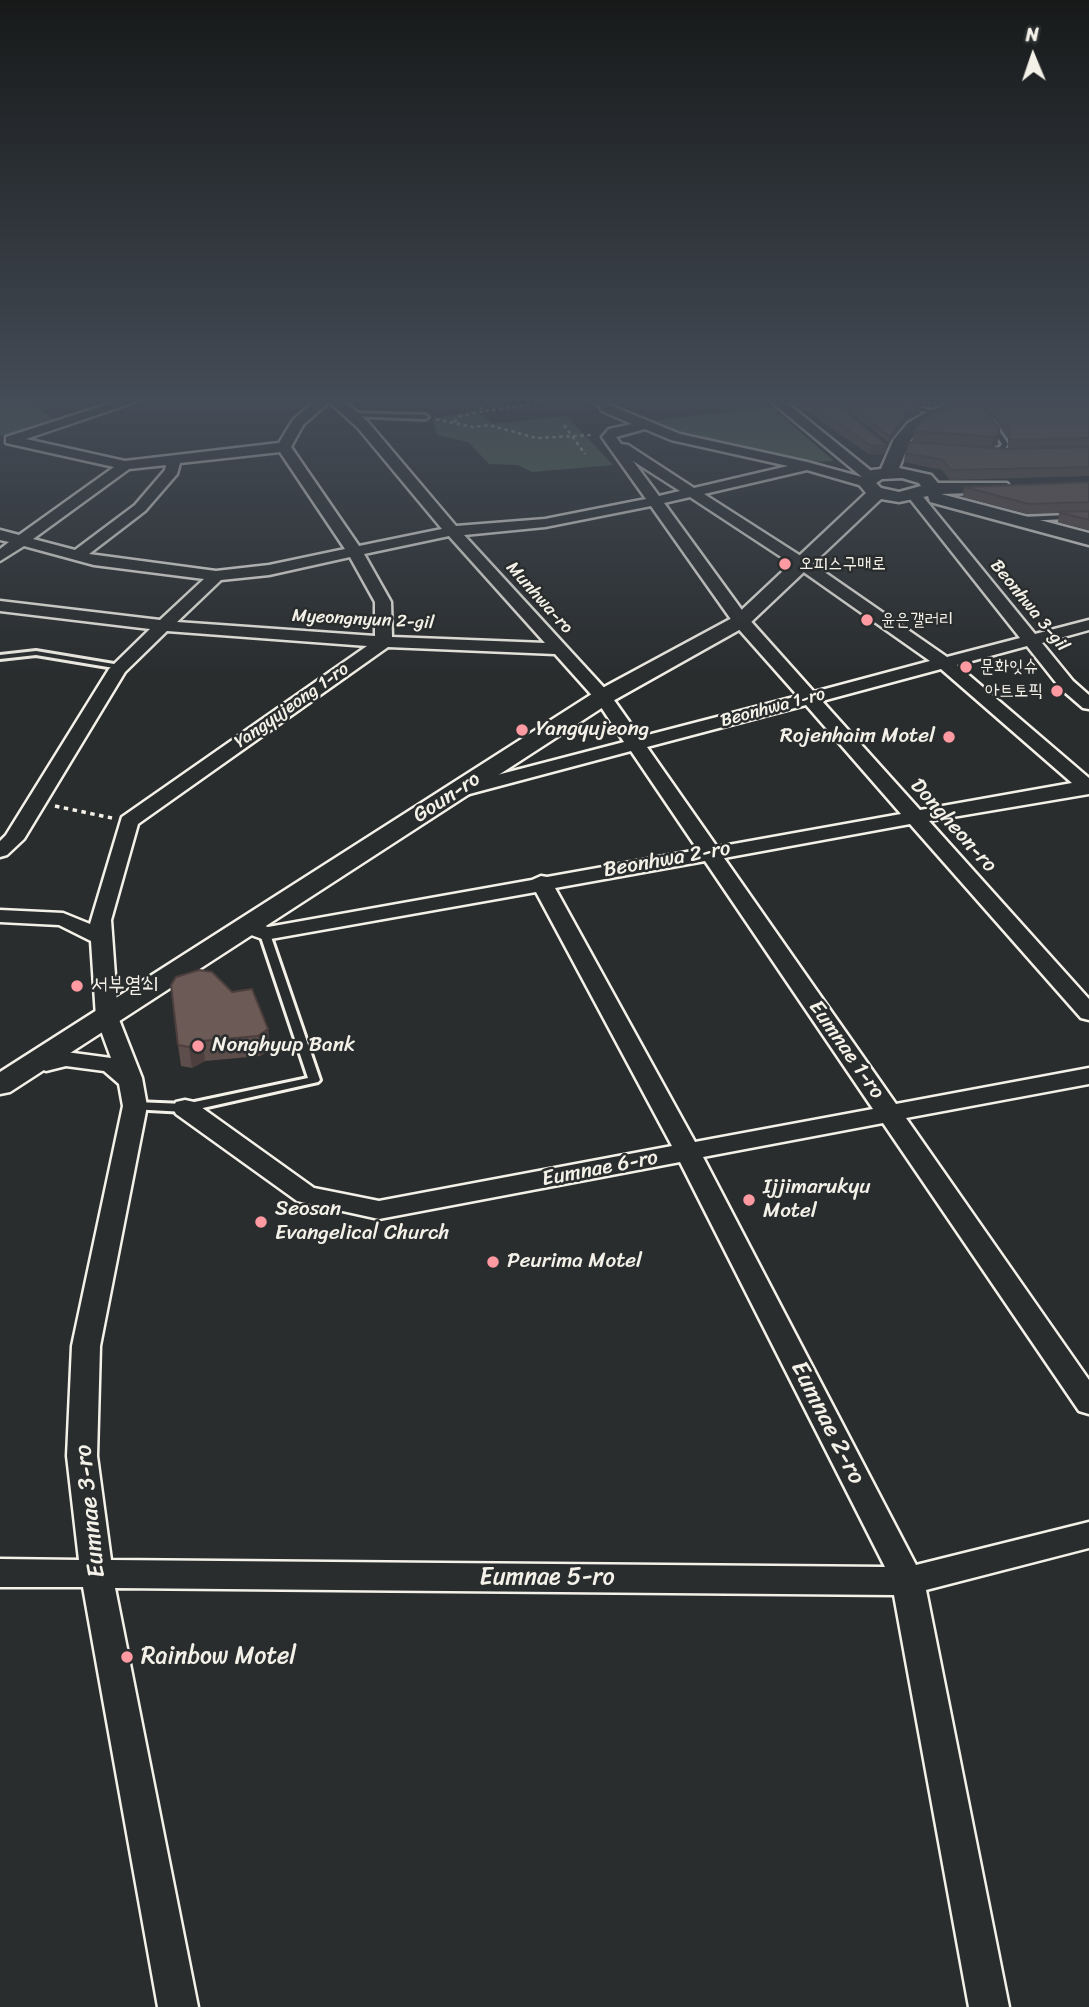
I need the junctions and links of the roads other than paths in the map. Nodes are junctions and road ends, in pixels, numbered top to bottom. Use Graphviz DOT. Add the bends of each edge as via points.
graph roads {
  1 [pos="87,493"];
  2 [pos="153,493"];
  3 [pos="315,493"];
  4 [pos="419,493"];
  5 [pos="649,493"];
  6 [pos="691,493"];
  7 [pos="863,493"];
  8 [pos="889,493"];
  9 [pos="922,493"];
  10 [pos="927,493"];
  11 [pos="656,502"];
  12 [pos="1089,516"];
  13 [pos="1017,519"];
  14 [pos="452,531"];
  15 [pos="0,535"];
  16 [pos="1089,539"];
  17 [pos="20,541"];
  18 [pos="355,552"];
  19 [pos="0,556"];
  20 [pos="77,556"];
  21 [pos="801,563"];
  22 [pos="216,576"];
  23 [pos="0,606"];
  24 [pos="741,621"];
  25 [pos="1089,625"];
  26 [pos="165,626"];
  27 [pos="1032,640"];
  28 [pos="384,642"];
  29 [pos="559,649"];
  30 [pos="0,657"];
  31 [pos="944,663"];
  32 [pos="120,667"];
  33 [pos="603,697"];
  34 [pos="808,698"];
  35 [pos="1089,704"];
  36 [pos="635,744"];
  37 [pos="1088,787"];
  38 [pos="458,791"];
  39 [pos="914,817"];
  40 [pos="0,851"];
  41 [pos="710,853"];
  42 [pos="541,882"];
  43 [pos="0,916"];
  44 [pos="256,930"];
  45 [pos="103,939"];
  46 [pos="1089,1013"];
  47 [pos="107,1017"];
  48 [pos="39,1060"];
  49 [pos="1089,1076"];
  50 [pos="0,1085"];
  51 [pos="133,1094"];
  52 [pos="185,1108"];
  53 [pos="890,1114"];
  54 [pos="688,1152"];
  55 [pos="1089,1404"];
  56 [pos="1089,1535"];
  57 [pos="0,1573"];
  58 [pos="97,1575"];
  59 [pos="908,1581"];
  60 [pos="178,2007"];
  61 [pos="989,2007"];
  1 -- 17 [label="street"];
  2 -- 20 [label="street"];
  3 -- 18 [label="street"];
  4 -- 14 [label="street, Munhwa-ro"];
  5 -- 11 [label="street, Dongheon-ro"];
  6 -- 11 [label="street"];
  6 -- 21 [label="street"];
  7 -- 21 [label="street, Goun-ro"];
  8 -- 9 [label="street"];
  9 -- 10 [label="street"];
  9 -- 13 [label="street"];
  9 -- 27 [label="street, Beonhwa 3-gil"];
  11 -- 14 [label="street" via="545,523"];
  11 -- 24 [label="street, Dongheon-ro"];
  12 -- 13 [label="lane"];
  13 -- 16 [label="street"];
  14 -- 18 [label="street"];
  14 -- 29 [label="street, Munhwa-ro"];
  15 -- 17 [label="street"];
  17 -- 19 [label="street"];
  17 -- 20 [label="street"];
  18 -- 22 [label="street"];
  18 -- 28 [label="street" via="383,602"];
  20 -- 22 [label="street"];
  21 -- 24 [label="street, Goun-ro"];
  21 -- 31 [label="street"];
  22 -- 26 [label="street"];
  23 -- 26 [label="street, Myeongnyun 2-gil"];
  24 -- 33 [label="street, Goun-ro"];
  24 -- 34 [label="street, Dongheon-ro"];
  25 -- 27 [label="street, Beonhwa 1-ro"];
  26 -- 28 [label="street, Myeongnyun 2-gil"];
  26 -- 32 [label="street"];
  27 -- 31 [label="street, Beonhwa 1-ro"];
  27 -- 35 [label="street, Beonhwa 3-gil" via="1067,685"];
  28 -- 29 [label="street, Myeongnyun 2-gil"];
  28 -- 45 [label="street, Yangyujeong 1-ro" via="129,821 100,920"];
  29 -- 33 [label="street, Munhwa-ro"];
  30 -- 32 [label="lane" via="36,653"];
  31 -- 34 [label="street, Beonhwa 1-ro"];
  31 -- 37 [label="street"];
  32 -- 40 [label="street" via="14,839"];
  33 -- 36 [label="street, Eumnae 1-ro"];
  33 -- 38 [label="street, Goun-ro"];
  34 -- 36 [label="street, Beonhwa 1-ro"];
  34 -- 39 [label="street, Dongheon-ro"];
  36 -- 38 [label="street, Beonhwa 1-ro"];
  36 -- 41 [label="street, Eumnae 1-ro"];
  37 -- 39 [label="street, Beonhwa 2-ro"];
  38 -- 44 [label="street, Goun-ro"];
  39 -- 41 [label="street, Beonhwa 2-ro"];
  39 -- 46 [label="street, Dongheon-ro"];
  41 -- 42 [label="street, Beonhwa 2-ro"];
  41 -- 53 [label="street, Eumnae 1-ro"];
  42 -- 44 [label="street, Beonhwa 2-ro"];
  42 -- 54 [label="street, Eumnae 2-ro"];
  43 -- 45 [label="street" via="63,919"];
  44 -- 47 [label="street, Goun-ro"];
  44 -- 52 [label="lane" via="314,1080"];
  45 -- 47 [label="street"];
  47 -- 48 [label="street, Goun-ro"];
  47 -- 51 [label="street"];
  48 -- 50 [label="street, Goun-ro"];
  48 -- 51 [label="street" via="46,1064 66,1059 102,1062 116,1069"];
  49 -- 53 [label="street, Eumnae 6-ro"];
  51 -- 52 [label="lane"];
  51 -- 58 [label="street, Eumnae 3-ro" via="86,1346 82,1456"];
  52 -- 54 [label="street, Eumnae 6-ro" via="306,1195 379,1210"];
  53 -- 54 [label="street, Eumnae 6-ro"];
  53 -- 55 [label="street, Eumnae 1-ro"];
  54 -- 59 [label="street, Eumnae 2-ro"];
  56 -- 59 [label="street, Eumnae 5-ro"];
  57 -- 58 [label="street, Eumnae 5-ro"];
  58 -- 59 [label="street, Eumnae 5-ro"];
  58 -- 60 [label="street, Eumnae 3-ro"];
  59 -- 61 [label="street, Eumnae 2-ro"];
}
